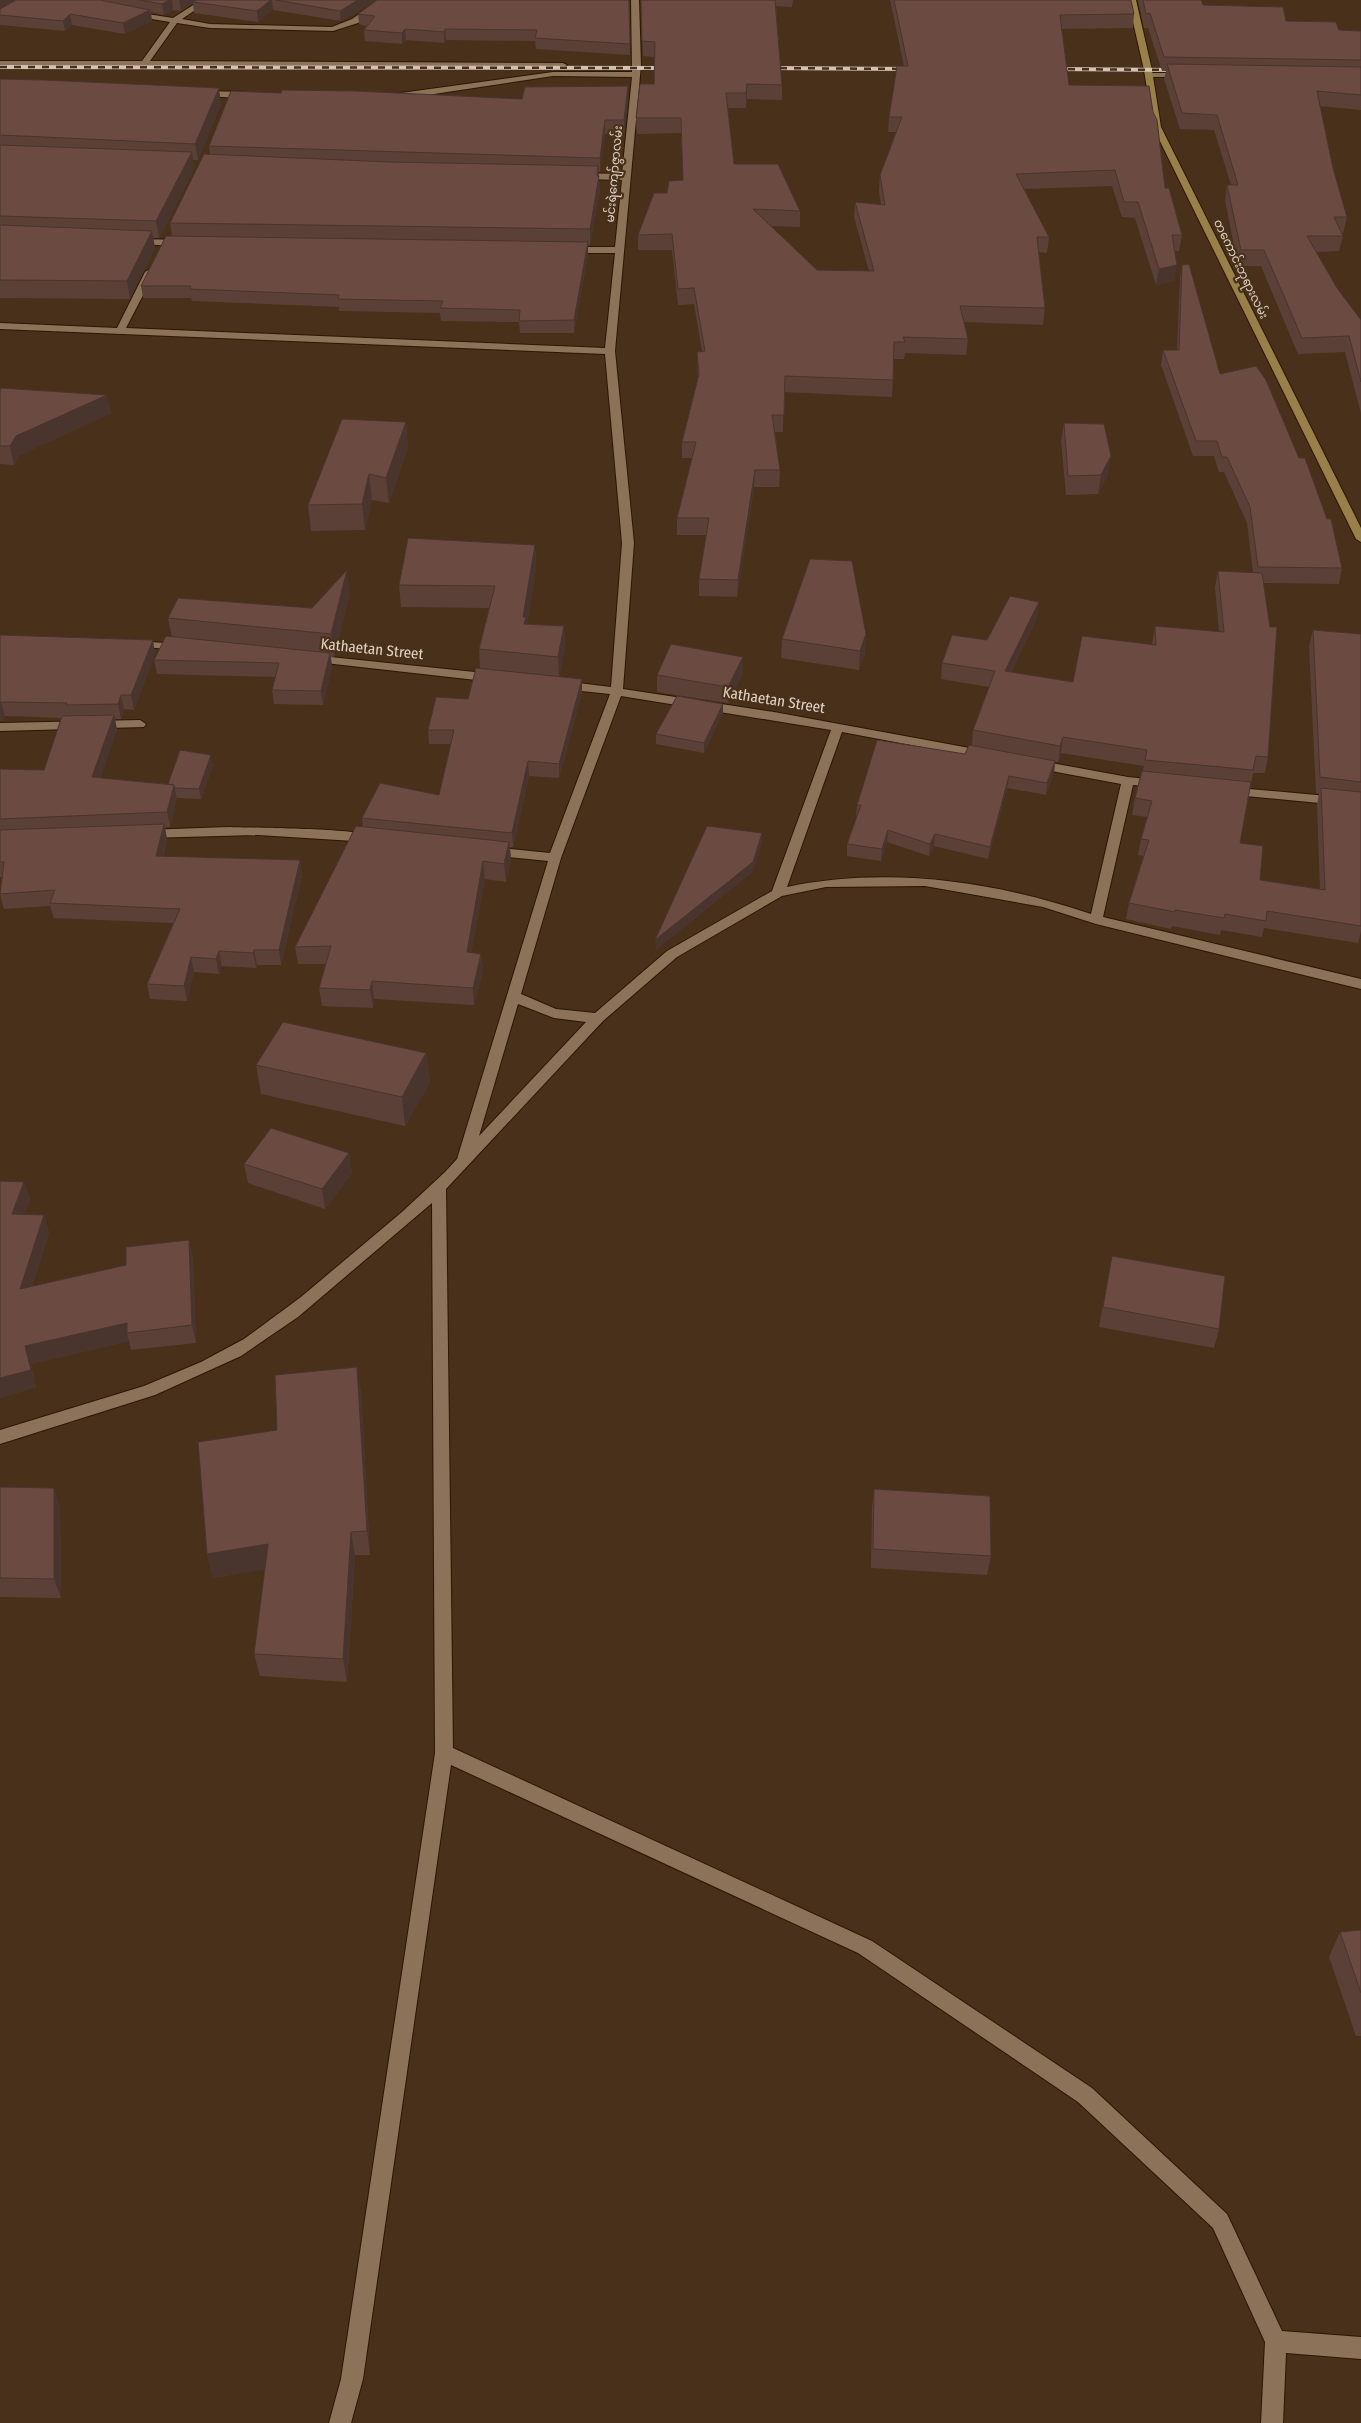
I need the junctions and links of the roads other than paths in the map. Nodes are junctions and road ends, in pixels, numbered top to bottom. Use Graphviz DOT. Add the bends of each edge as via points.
graph roads {
  1 [pos="206,0"];
  2 [pos="385,0"];
  3 [pos="635,0"];
  4 [pos="1132,0"];
  5 [pos="118,11"];
  6 [pos="175,20"];
  7 [pos="0,63"];
  8 [pos="145,63"];
  9 [pos="636,70"];
  10 [pos="1149,75"];
  11 [pos="1197,76"];
  12 [pos="192,94"];
  13 [pos="259,95"];
  14 [pos="390,96"];
  15 [pos="568,176"];
  16 [pos="626,177"];
  17 [pos="126,242"];
  18 [pos="194,243"];
  19 [pos="162,247"];
  20 [pos="560,250"];
  21 [pos="620,250"];
  22 [pos="0,326"];
  23 [pos="120,332"];
  24 [pos="610,351"];
  25 [pos="1361,538"];
  26 [pos="123,644"];
  27 [pos="190,648"];
  28 [pos="297,658"];
  29 [pos="510,680"];
  30 [pos="549,684"];
  31 [pos="617,691"];
  32 [pos="140,724"];
  33 [pos="838,727"];
  34 [pos="0,728"];
  35 [pos="1002,758"];
  36 [pos="1022,761"];
  37 [pos="1128,781"];
  38 [pos="1167,785"];
  39 [pos="1216,790"];
  40 [pos="1361,804"];
  41 [pos="128,834"];
  42 [pos="383,840"];
  43 [pos="478,850"];
  44 [pos="555,858"];
  45 [pos="778,893"];
  46 [pos="1096,920"];
  47 [pos="1361,984"];
  48 [pos="514,996"];
  49 [pos="598,1018"];
  50 [pos="464,1161"];
  51 [pos="439,1189"];
  52 [pos="0,1437"];
  53 [pos="444,1753"];
  54 [pos="1276,2341"];
  55 [pos="1361,2348"];
  56 [pos="340,2423"];
  57 [pos="1272,2423"];
  1 -- 6 [label="street"];
  2 -- 6 [label="street" via="355,21 333,29 210,26"];
  3 -- 9 [label="street, မင်းရဲကျော်ဇွာလမ်း"];
  4 -- 10 [label="main road, တကောင်းဘုရားလမ်း"];
  5 -- 6 [label="street"];
  6 -- 8 [label="street"];
  7 -- 8 [label="street"];
  8 -- 9 [label="street"];
  9 -- 14 [label="street" via="553,74 417,95"];
  9 -- 16 [label="street, မင်းရဲကျော်ဇွာလမ်း"];
  10 -- 11 [label="street"];
  10 -- 25 [label="main road, တကောင်းဘုရားလမ်း" via="1157,128"];
  12 -- 13 [label="street" via="229,99"];
  15 -- 16 [label="street"];
  16 -- 21 [label="street, မင်းရဲကျော်ဇွာလမ်း"];
  17 -- 19 [label="street"];
  18 -- 19 [label="street"];
  19 -- 23 [label="street"];
  20 -- 21 [label="street"];
  21 -- 24 [label="street, မင်းရဲကျော်ဇွာလမ်း"];
  22 -- 23 [label="street"];
  23 -- 24 [label="street"];
  24 -- 31 [label="street, မင်းရဲကျော်ဇွာလမ်း" via="628,543"];
  26 -- 27 [label="street"];
  28 -- 29 [label="street, Kathaetan Street"];
  30 -- 31 [label="street, Kathaetan Street"];
  31 -- 33 [label="street, Kathaetan Street"];
  31 -- 44 [label="street, မင်းရဲကျော်ဇွာလမ်း"];
  32 -- 34 [label="street"];
  33 -- 35 [label="street, Kathaetan Street"];
  33 -- 45 [label="street"];
  36 -- 37 [label="street"];
  37 -- 38 [label="street"];
  37 -- 46 [label="street"];
  39 -- 40 [label="street"];
  41 -- 42 [label="street" via="206,831 316,833"];
  43 -- 44 [label="street"];
  44 -- 48 [label="street, မင်းရဲကျော်ဇွာလမ်း"];
  45 -- 46 [label="street" via="858,881 926,882 1045,903"];
  45 -- 49 [label="street" via="672,954"];
  46 -- 47 [label="street"];
  48 -- 49 [label="street" via="544,1011 563,1016"];
  48 -- 50 [label="street, မင်းရဲကျော်ဇွာလမ်း"];
  49 -- 50 [label="street"];
  50 -- 51 [label="street"];
  51 -- 52 [label="street" via="294,1311 236,1352 114,1404"];
  51 -- 53 [label="street"];
  53 -- 54 [label="street" via="865,1947 1084,2095 1220,2221"];
  53 -- 56 [label="street" via="352,2379"];
  54 -- 55 [label="street"];
  54 -- 57 [label="street"];
}
